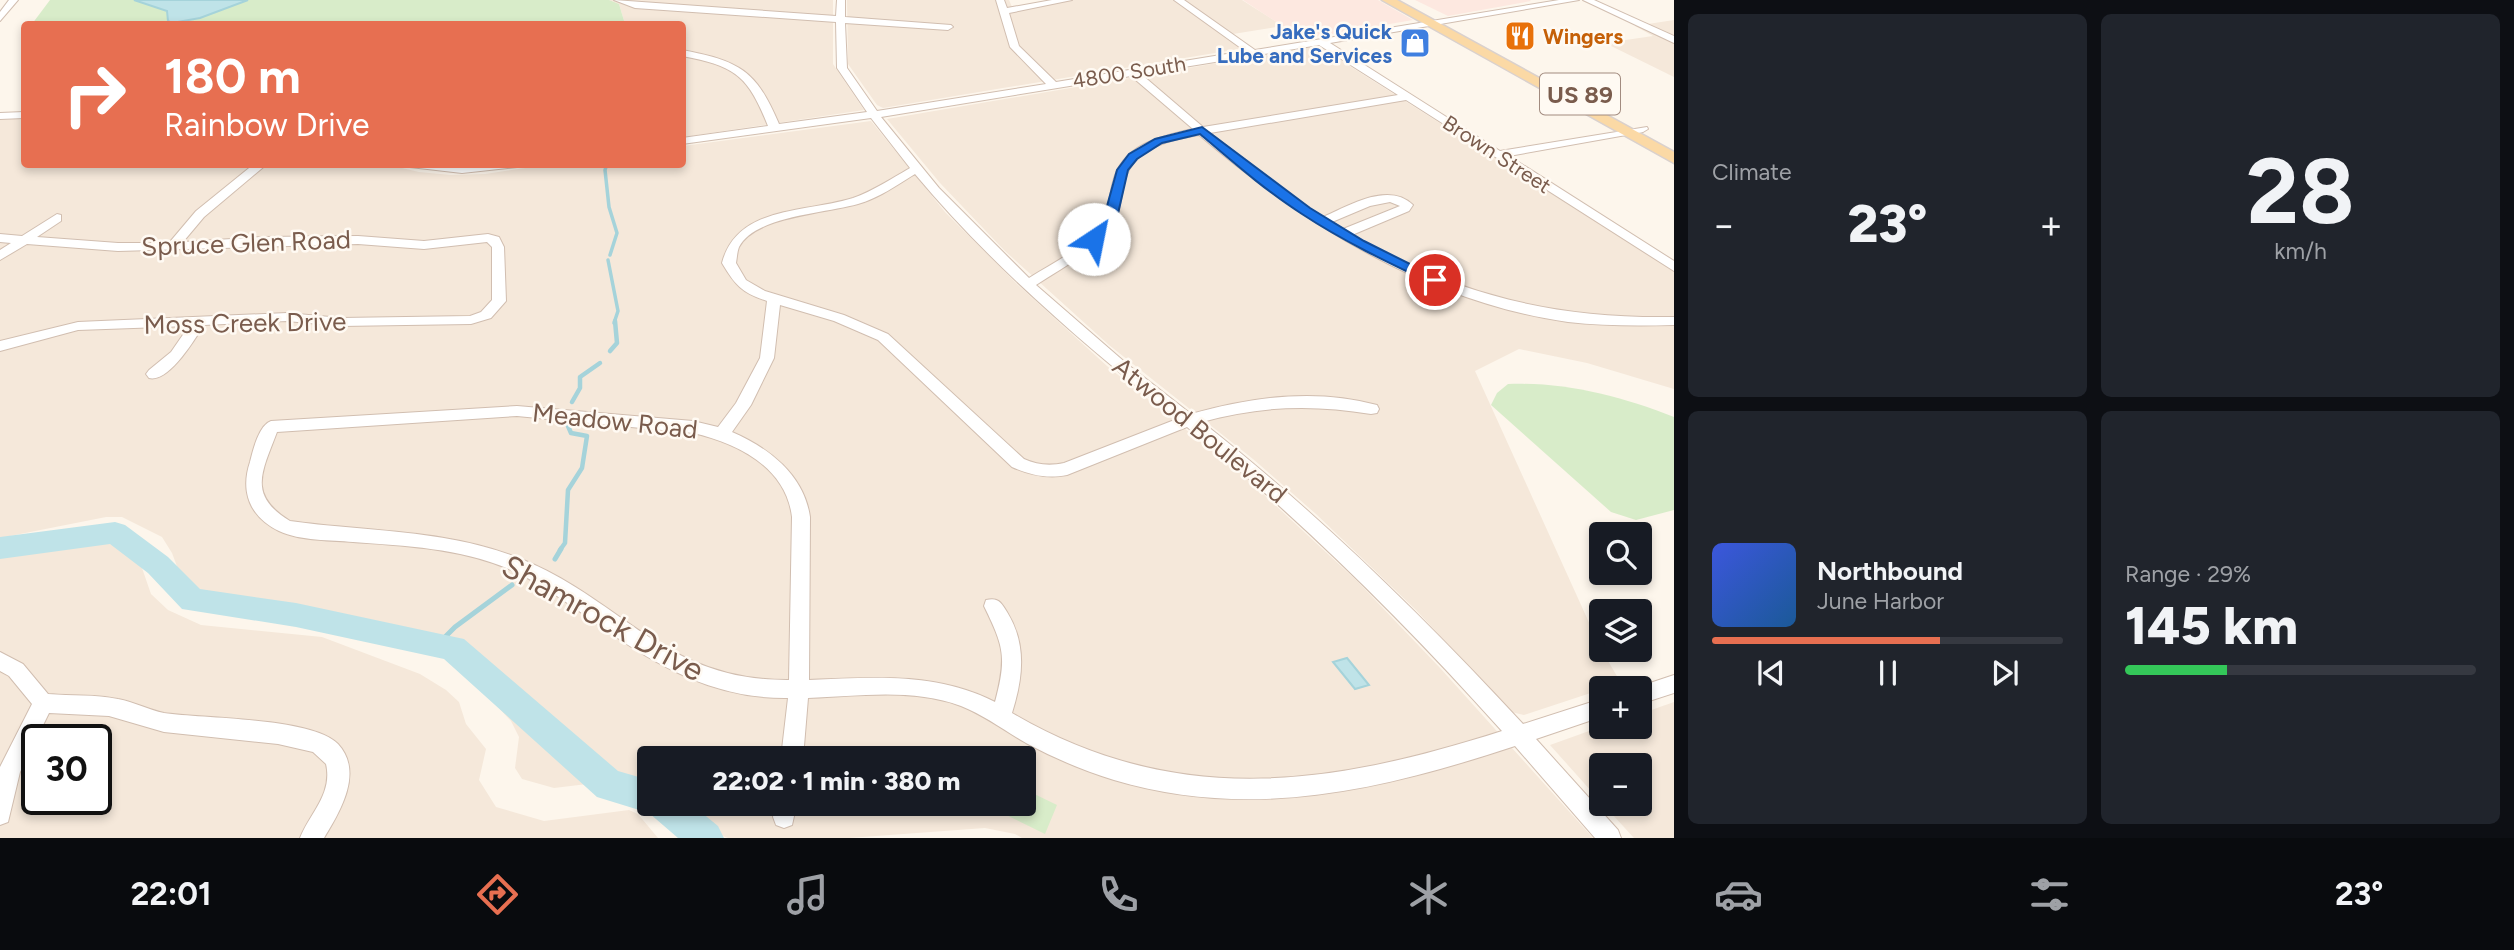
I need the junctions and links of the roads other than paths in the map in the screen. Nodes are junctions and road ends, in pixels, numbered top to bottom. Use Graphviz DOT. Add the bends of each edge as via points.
graph roads {
  1 [pos="618,0"];
  2 [pos="841,0"];
  3 [pos="1000,0"];
  4 [pos="1068,0"];
  5 [pos="1183,0"];
  6 [pos="1388,0"];
  7 [pos="1406,0"];
  8 [pos="1575,0"];
  9 [pos="1587,0"];
  10 [pos="13,1"];
  11 [pos="0,4"];
  12 [pos="1003,11"];
  13 [pos="0,18"];
  14 [pos="841,19"];
  15 [pos="1437,22"];
  16 [pos="948,27"];
  17 [pos="1674,40"];
  18 [pos="1320,41"];
  19 [pos="1252,52"];
  20 [pos="686,54"];
  21 [pos="1133,72"];
  22 [pos="1053,85"];
  23 [pos="1408,97"];
  24 [pos="876,114"];
  25 [pos="21,115"];
  26 [pos="0,116"];
  27 [pos="1643,128"];
  28 [pos="775,129"];
  29 [pos="1202,131"];
  30 [pos="1627,131"];
  31 [pos="686,140"];
  32 [pos="1674,146"];
  33 [pos="1498,155"];
  34 [pos="1674,158"];
  35 [pos="257,168"];
  36 [pos="445,168"];
  37 [pos="480,168"];
  38 [pos="917,168"];
  39 [pos="57,218"];
  40 [pos="1322,222"];
  41 [pos="1343,234"];
  42 [pos="0,238"];
  43 [pos="25,240"];
  44 [pos="173,246"];
  45 [pos="0,256"];
  46 [pos="1674,267"];
  47 [pos="1028,284"];
  48 [pos="774,299"];
  49 [pos="490,313"];
  50 [pos="200,321"];
  51 [pos="1674,321"];
  52 [pos="0,346"];
  53 [pos="154,374"];
  54 [pos="1371,408"];
  55 [pos="1190,421"];
  56 [pos="271,427"];
  57 [pos="722,434"];
  58 [pos="993,606"];
  59 [pos="0,661"];
  60 [pos="1674,684"];
  61 [pos="799,689"];
  62 [pos="1652,691"];
  63 [pos="43,703"];
  64 [pos="1589,712"];
  65 [pos="1001,716"];
  66 [pos="1518,736"];
  67 [pos="793,746"];
  68 [pos="0,814"];
  69 [pos="311,838"];
  70 [pos="1610,838"];
  1 -- 14 [label="street"];
  2 -- 14 [label="street, Atwood Boulevard"];
  3 -- 12 [label="street"];
  4 -- 12 [label="street"];
  5 -- 19 [label="street"];
  6 -- 15 [label="main road, US 89"];
  7 -- 15 [label="main road, US 89"];
  8 -- 15 [label="street, 4800 South"];
  9 -- 17 [label="street"];
  10 -- 11 [label="street"];
  10 -- 13 [label="street"];
  12 -- 22 [label="street" via="1015,47"];
  14 -- 16 [label="street"];
  14 -- 24 [label="street, Atwood Boulevard" via="840,62"];
  15 -- 18 [label="street, 4800 South"];
  15 -- 27 [label="main road, US 89"];
  15 -- 30 [label="main road, US 89"];
  18 -- 19 [label="street, 4800 South"];
  18 -- 23 [label="street, Brown Street"];
  19 -- 21 [label="street, 4800 South"];
  20 -- 28 [label="street" via="719,61 750,80"];
  21 -- 22 [label="street, 4800 South"];
  21 -- 29 [label="street"];
  22 -- 24 [label="street, 4800 South"];
  23 -- 29 [label="street"];
  23 -- 33 [label="street, Brown Street"];
  24 -- 28 [label="street, 4800 South"];
  24 -- 38 [label="street, Atwood Boulevard"];
  25 -- 26 [label="street"];
  27 -- 30 [label="street"];
  27 -- 32 [label="main road, US 89"];
  28 -- 31 [label="street, 4800 South"];
  29 -- 40 [label="street"];
  29 -- 47 [label="street" via="1158,141 1133,157 1122,170 1113,211 1101,232"];
  30 -- 33 [label="street"];
  30 -- 34 [label="main road, US 89"];
  33 -- 46 [label="street, Brown Street"];
  35 -- 44 [label="street" via="200,214"];
  36 -- 37 [label="street"];
  38 -- 47 [label="street, Atwood Boulevard"];
  38 -- 48 [label="street" via="857,200 769,220 740,237 729,253 733,272 750,289"];
  39 -- 43 [label="street"];
  40 -- 41 [label="street"];
  40 -- 41 [label="street" via="1383,197 1397,198 1406,205"];
  41 -- 51 [label="street" via="1435,280 1511,305 1589,320"];
  42 -- 43 [label="street, Spruce Glen Road"];
  43 -- 44 [label="street, Spruce Glen Road"];
  43 -- 45 [label="street"];
  44 -- 49 [label="street, Spruce Glen Road" via="358,240 424,245 491,239 498,247 499,300"];
  47 -- 55 [label="street, Atwood Boulevard"];
  48 -- 55 [label="street" via="883,337 1004,452 1028,468 1067,469"];
  48 -- 57 [label="street" via="768,358"];
  49 -- 50 [label="street, Moss Creek Drive" via="466,320 341,322 287,317"];
  50 -- 52 [label="street, Moss Creek Drive" via="71,327"];
  50 -- 53 [label="street" via="176,355"];
  54 -- 55 [label="street" via="1274,402"];
  55 -- 66 [label="street, Atwood Boulevard" via="1339,549"];
  56 -- 57 [label="street, Meadow Road" via="517,411 666,422"];
  56 -- 61 [label="street, Shamrock Drive" via="256,467 253,495 270,519 286,527 440,545 499,558 521,566 680,667 741,686"];
  57 -- 61 [label="street, Meadow Road" via="772,463 799,502"];
  58 -- 65 [label="street" via="1012,639 1012,686"];
  59 -- 63 [label="street" via="16,670"];
  60 -- 62 [label="street"];
  61 -- 65 [label="street, Shamrock Drive" via="910,687 950,693"];
  61 -- 67 [label="street, Meadow Road"];
  63 -- 68 [label="street" via="9,771"];
  63 -- 69 [label="street" via="119,708 163,722 291,736 322,744 331,751 339,777 337,791"];
  64 -- 66 [label="street, Shamrock Drive"];
  65 -- 66 [label="street, Shamrock Drive" via="1069,753 1115,771 1222,790 1364,779 1437,763"];
  66 -- 70 [label="street, Atwood Boulevard"];
}
